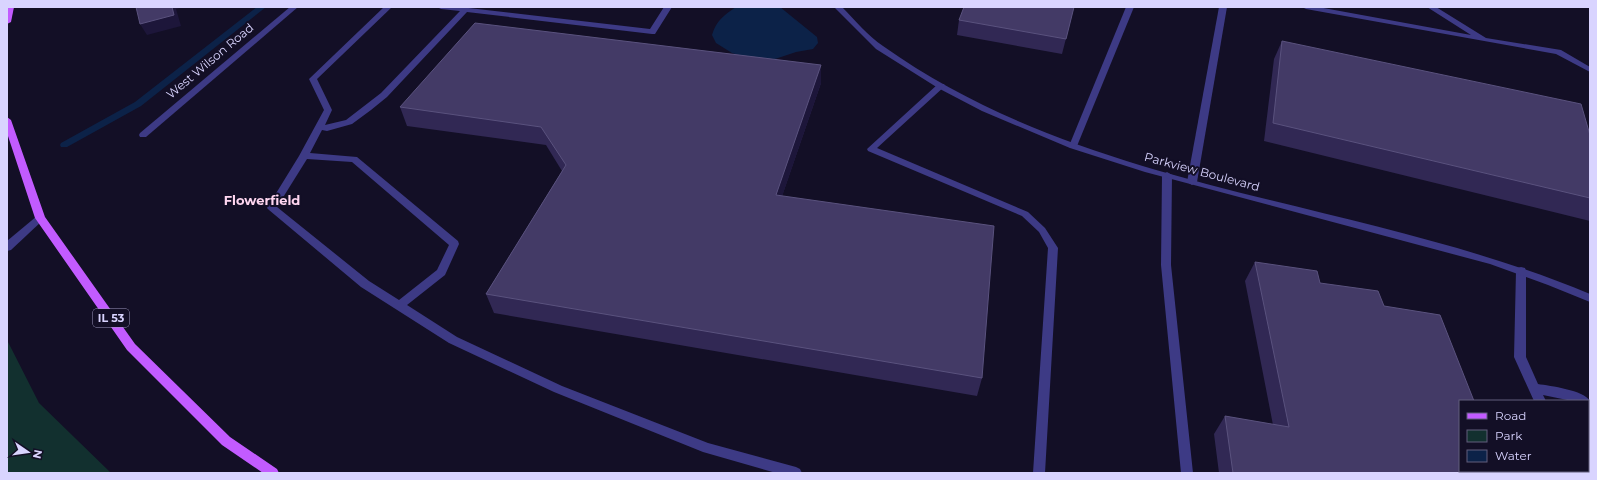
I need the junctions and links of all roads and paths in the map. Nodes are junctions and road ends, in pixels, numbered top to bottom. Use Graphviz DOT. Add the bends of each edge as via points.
graph roads {
  1 [pos="10,7"];
  2 [pos="294,7"];
  3 [pos="388,7"];
  4 [pos="441,7"];
  5 [pos="668,7"];
  6 [pos="838,7"];
  7 [pos="1130,7"];
  8 [pos="1223,7"];
  9 [pos="1306,7"];
  10 [pos="1431,7"];
  11 [pos="466,10"];
  12 [pos="7,22"];
  13 [pos="1484,40"];
  14 [pos="1590,70"];
  15 [pos="941,86"];
  16 [pos="7,120"];
  17 [pos="319,128"];
  18 [pos="143,135"];
  19 [pos="1073,146"];
  20 [pos="304,156"];
  21 [pos="1167,175"];
  22 [pos="1192,182"];
  23 [pos="40,218"];
  24 [pos="7,247"];
  25 [pos="1521,271"];
  26 [pos="1590,298"];
  27 [pos="400,306"];
  28 [pos="1534,388"];
  29 [pos="1540,400"];
  30 [pos="1582,400"];
  31 [pos="273,473"];
  32 [pos="796,473"];
  33 [pos="1039,473"];
  34 [pos="1187,473"];
  1 -- 12 [label="main road"];
  2 -- 18 [label="street, West Wilson Road"];
  3 -- 17 [label="street" via="313,79 328,110"];
  4 -- 11 [label="street"];
  5 -- 11 [label="street" via="652,32"];
  6 -- 15 [label="street, Parkview Boulevard" via="879,47"];
  7 -- 19 [label="street"];
  8 -- 22 [label="street"];
  9 -- 13 [label="street"];
  10 -- 13 [label="street"];
  11 -- 17 [label="street" via="384,95 368,108 349,122"];
  13 -- 14 [label="street" via="1558,52"];
  15 -- 19 [label="street, Parkview Boulevard" via="1030,130"];
  15 -- 33 [label="street" via="871,149 1025,214 1042,230 1053,248"];
  16 -- 23 [label="main road, IL 53"];
  17 -- 20 [label="street"];
  19 -- 21 [label="street, Parkview Boulevard"];
  20 -- 27 [label="street" via="272,208 365,284"];
  20 -- 27 [label="street" via="354,159 454,244 441,272"];
  21 -- 22 [label="street, Parkview Boulevard"];
  21 -- 34 [label="street" via="1166,265"];
  22 -- 25 [label="street, Parkview Boulevard"];
  23 -- 24 [label="street"];
  23 -- 31 [label="main road, IL 53" via="131,347 226,441"];
  25 -- 26 [label="street, Parkview Boulevard"];
  25 -- 28 [label="street" via="1520,357"];
  27 -- 32 [label="street" via="452,340 558,389 707,448"];
  28 -- 29 [label="street"];
  28 -- 30 [label="street"];
}
